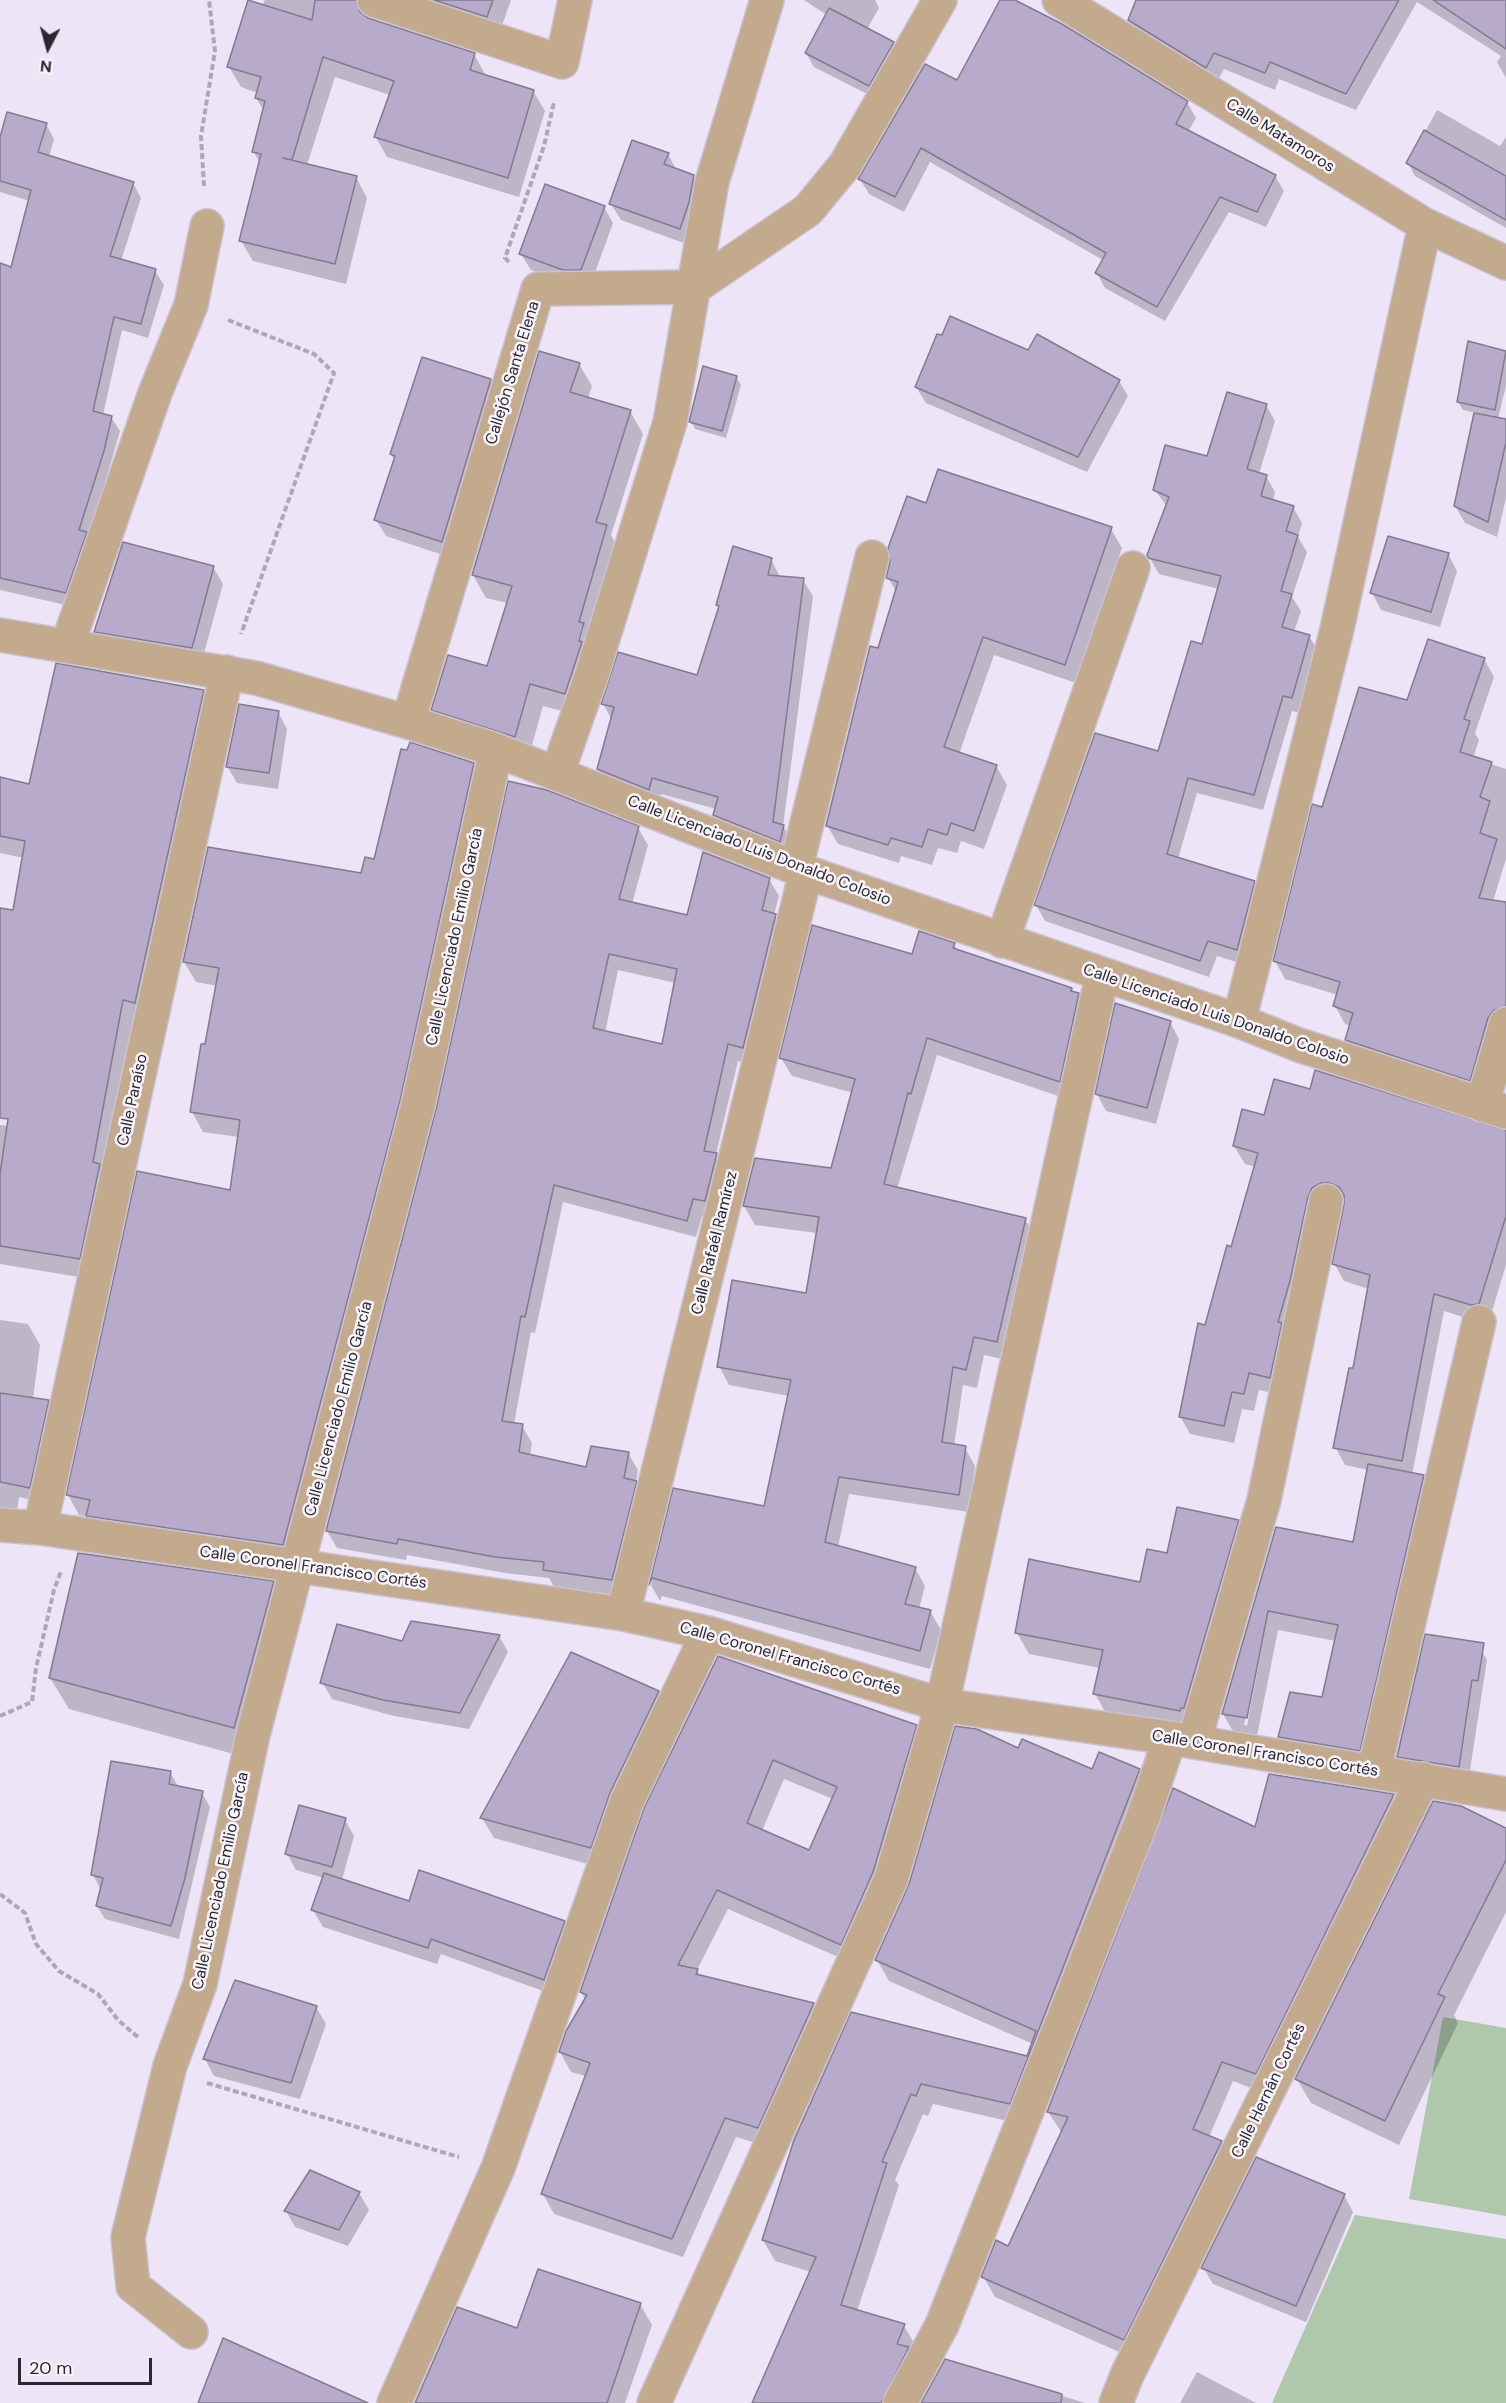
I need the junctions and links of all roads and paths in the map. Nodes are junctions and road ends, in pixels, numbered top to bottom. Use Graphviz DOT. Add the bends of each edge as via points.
graph roads {
  1 [pos="209,0"];
  2 [pos="374,0"];
  3 [pos="575,0"];
  4 [pos="766,0"];
  5 [pos="940,0"];
  6 [pos="1059,0"];
  7 [pos="562,62"];
  8 [pos="1425,225"];
  9 [pos="207,226"];
  10 [pos="1506,263"];
  11 [pos="695,287"];
  12 [pos="538,289"];
  13 [pos="191,305"];
  14 [pos="872,557"];
  15 [pos="1133,568"];
  16 [pos="0,635"];
  17 [pos="67,646"];
  18 [pos="227,672"];
  19 [pos="408,722"];
  20 [pos="496,750"];
  21 [pos="556,774"];
  22 [pos="801,870"];
  23 [pos="1002,941"];
  24 [pos="1102,976"];
  25 [pos="1239,1021"];
  26 [pos="1506,1024"];
  27 [pos="1494,1108"];
  28 [pos="1326,1201"];
  29 [pos="1479,1322"];
  30 [pos="0,1525"];
  31 [pos="40,1528"];
  32 [pos="75,1533"];
  33 [pos="298,1566"];
  34 [pos="623,1614"];
  35 [pos="708,1633"];
  36 [pos="942,1705"];
  37 [pos="0,1716"];
  38 [pos="1182,1740"];
  39 [pos="1374,1771"];
  40 [pos="1423,1779"];
  41 [pos="1506,1794"];
  42 [pos="0,1894"];
  43 [pos="170,2066"];
  44 [pos="498,2168"];
  45 [pos="191,2332"];
  46 [pos="394,2403"];
  47 [pos="654,2403"];
  48 [pos="900,2403"];
  49 [pos="1116,2403"];
  1 -- 9 [label="path" via="214,51 201,136"];
  2 -- 7 [label="street"];
  3 -- 7 [label="street"];
  4 -- 11 [label="street" via="712,182"];
  5 -- 11 [label="street" via="845,165 808,210"];
  6 -- 8 [label="street, Calle Matamoros"];
  7 -- 12 [label="path, Callejón Santa Elena" via="544,146 505,258"];
  8 -- 10 [label="street, Calle Matamoros"];
  8 -- 25 [label="street" via="1337,629"];
  9 -- 13 [label="street"];
  11 -- 12 [label="street"];
  11 -- 21 [label="street" via="670,422 592,674"];
  12 -- 19 [label="street, Callejón Santa Elena"];
  13 -- 17 [label="street" via="155,393"];
  13 -- 18 [label="path" via="314,354 334,373"];
  14 -- 22 [label="street, Calle Rafaél Ramírez"];
  15 -- 23 [label="street"];
  16 -- 17 [label="street, Calle Licenciado Luis Donaldo Colosio"];
  17 -- 18 [label="street, Calle Licenciado Luis Donaldo Colosio"];
  18 -- 19 [label="street, Calle Licenciado Luis Donaldo Colosio"];
  18 -- 31 [label="street, Calle Paraíso"];
  19 -- 20 [label="street, Calle Licenciado Luis Donaldo Colosio"];
  20 -- 21 [label="street, Calle Licenciado Luis Donaldo Colosio"];
  20 -- 33 [label="street, Calle Licenciado Emilio García" via="418,1105"];
  21 -- 22 [label="street, Calle Licenciado Luis Donaldo Colosio"];
  22 -- 23 [label="street, Calle Licenciado Luis Donaldo Colosio"];
  22 -- 34 [label="street, Calle Rafaél Ramírez"];
  23 -- 24 [label="street, Calle Licenciado Luis Donaldo Colosio"];
  24 -- 25 [label="street, Calle Licenciado Luis Donaldo Colosio"];
  24 -- 36 [label="street"];
  25 -- 27 [label="street, Calle Licenciado Luis Donaldo Colosio" via="1299,1045"];
  26 -- 27 [label="street"];
  28 -- 38 [label="street" via="1264,1500"];
  29 -- 39 [label="street"];
  30 -- 31 [label="street, Calle Coronel Francisco Cortés"];
  31 -- 32 [label="street, Calle Coronel Francisco Cortés"];
  32 -- 33 [label="street, Calle Coronel Francisco Cortés"];
  32 -- 37 [label="path" via="54,1590 32,1702"];
  33 -- 34 [label="street, Calle Coronel Francisco Cortés"];
  33 -- 43 [label="street, Calle Licenciado Emilio García" via="253,1735 200,1984"];
  34 -- 35 [label="street, Calle Coronel Francisco Cortés"];
  35 -- 36 [label="street, Calle Coronel Francisco Cortés"];
  35 -- 44 [label="street" via="627,1801"];
  36 -- 38 [label="street, Calle Coronel Francisco Cortés"];
  36 -- 47 [label="street" via="891,1879"];
  38 -- 39 [label="street, Calle Coronel Francisco Cortés"];
  38 -- 48 [label="street" via="1143,1818 942,2325"];
  39 -- 40 [label="street, Calle Coronel Francisco Cortés"];
  40 -- 41 [label="street, Calle Coronel Francisco Cortés"];
  40 -- 49 [label="street, Calle Hernán Cortés"];
  42 -- 43 [label="path" via="25,1913 36,1944 59,1971 98,1994 118,2020"];
  43 -- 44 [label="path" via="194,2079"];
  43 -- 45 [label="street, Calle Licenciado Emilio García" via="128,2237 133,2286"];
  44 -- 46 [label="street"];
}
